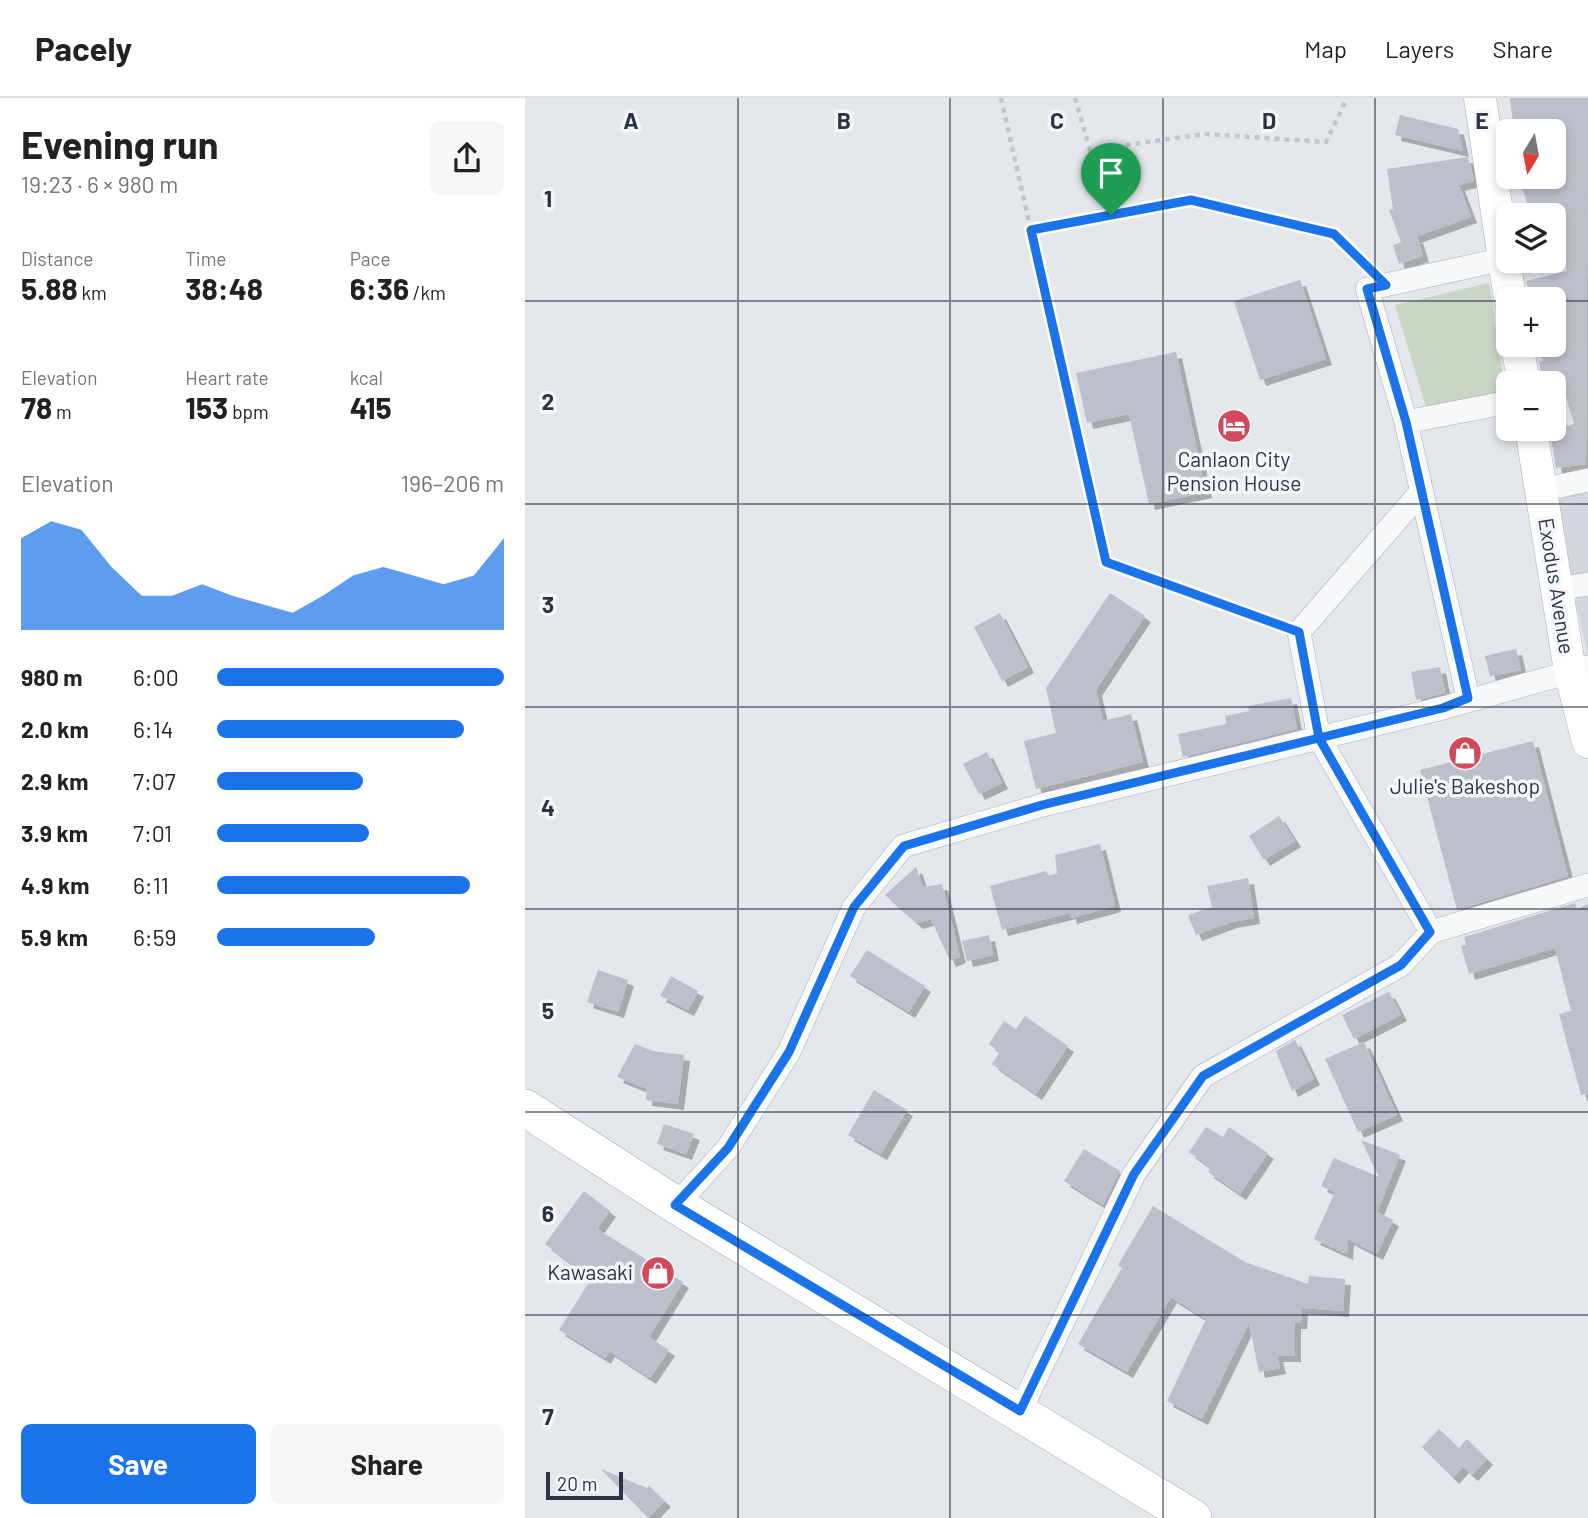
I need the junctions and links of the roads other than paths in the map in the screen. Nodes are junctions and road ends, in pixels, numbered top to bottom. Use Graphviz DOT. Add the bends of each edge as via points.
graph roads {
  1 [pos="1480,98"];
  2 [pos="1496,205"];
  3 [pos="1496,261"];
  4 [pos="1496,405"];
  5 [pos="1406,422"];
  6 [pos="1533,441"];
  7 [pos="1588,480"];
  8 [pos="1541,490"];
  9 [pos="1421,492"];
  10 [pos="1588,584"];
  11 [pos="1557,589"];
  12 [pos="1579,669"];
  13 [pos="1468,698"];
  14 [pos="1319,738"];
  15 [pos="1588,742"];
  16 [pos="1588,886"];
  17 [pos="1430,932"];
  18 [pos="525,1108"];
  19 [pos="675,1205"];
  20 [pos="1020,1411"];
  21 [pos="1193,1518"];
  1 -- 2 [label="street"];
  3 -- 5 [label="street" via="1367,289"];
  4 -- 5 [label="street"];
  5 -- 9 [label="street"];
  6 -- 8 [label="street, Exodus Avenue"];
  7 -- 8 [label="street"];
  8 -- 11 [label="street, Exodus Avenue"];
  9 -- 13 [label="street"];
  9 -- 14 [label="street" via="1299,632"];
  10 -- 11 [label="street"];
  11 -- 12 [label="street, Exodus Avenue"];
  12 -- 13 [label="street"];
  12 -- 15 [label="street, Exodus Avenue"];
  13 -- 14 [label="street"];
  14 -- 17 [label="street"];
  14 -- 19 [label="street" via="1042,805 904,846 854,907 789,1052 735,1138"];
  16 -- 17 [label="street"];
  17 -- 20 [label="street" via="1401,965 1203,1076 1134,1174"];
  18 -- 19 [label="main road"];
  19 -- 20 [label="main road"];
  20 -- 21 [label="main road"];
}
